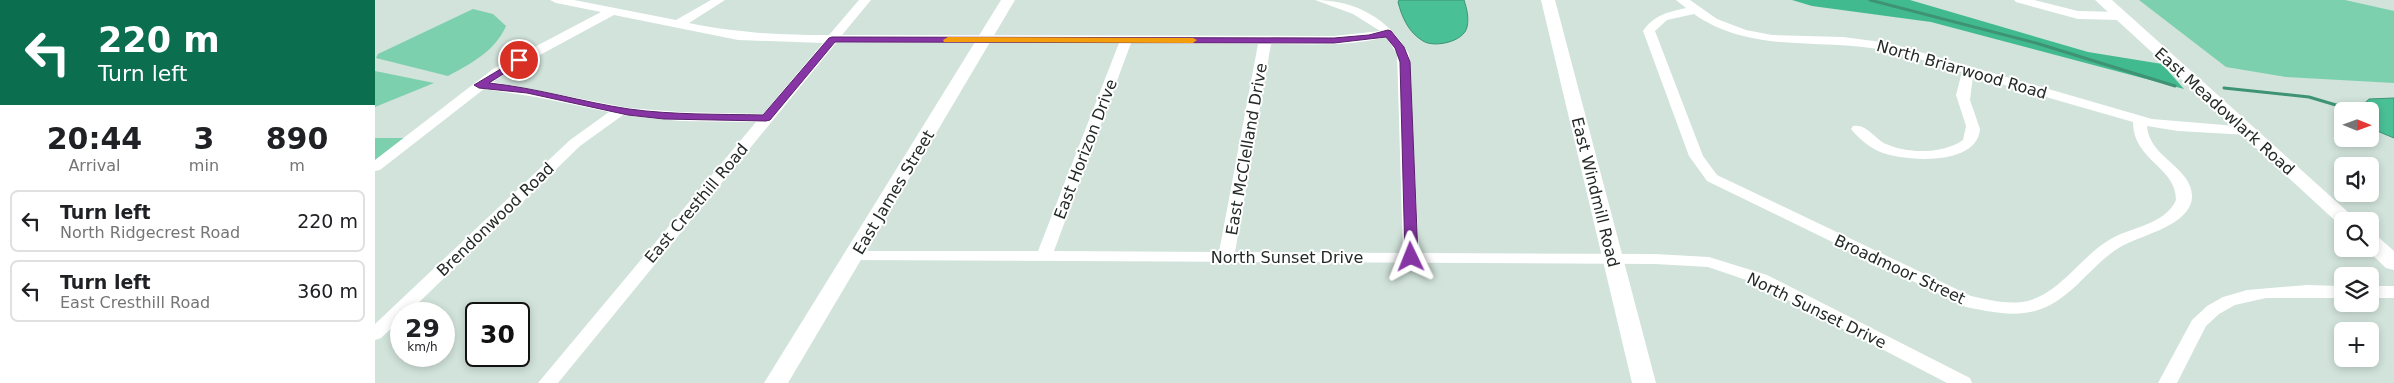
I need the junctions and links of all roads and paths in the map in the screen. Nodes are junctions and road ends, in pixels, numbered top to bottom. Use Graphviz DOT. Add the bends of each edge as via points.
graph roads {
  1 [pos="559,0"];
  2 [pos="719,0"];
  3 [pos="865,0"];
  4 [pos="1008,0"];
  5 [pos="1321,0"];
  6 [pos="1548,0"];
  7 [pos="1682,0"];
  8 [pos="2020,0"];
  9 [pos="2103,0"];
  10 [pos="1696,10"];
  11 [pos="613,11"];
  12 [pos="2120,16"];
  13 [pos="678,24"];
  14 [pos="1388,33"];
  15 [pos="832,40"];
  16 [pos="984,40"];
  17 [pos="1126,40"];
  18 [pos="1265,40"];
  19 [pos="1969,70"];
  20 [pos="479,85"];
  21 [pos="621,110"];
  22 [pos="766,118"];
  23 [pos="2140,120"];
  24 [pos="1858,129"];
  25 [pos="2248,131"];
  26 [pos="375,167"];
  27 [pos="2338,212"];
  28 [pos="2379,249"];
  29 [pos="854,256"];
  30 [pos="1044,257"];
  31 [pos="1227,257"];
  32 [pos="1411,257"];
  33 [pos="1613,259"];
  34 [pos="2394,263"];
  35 [pos="2334,291"];
  36 [pos="2379,292"];
  37 [pos="2394,292"];
  38 [pos="375,334"];
  39 [pos="547,383"];
  40 [pos="776,383"];
  41 [pos="1645,383"];
  42 [pos="1963,383"];
  43 [pos="2167,383"];
  1 -- 11 [label="street"];
  2 -- 13 [label="street"];
  3 -- 15 [label="street, East Cresthill Road"];
  4 -- 16 [label="street, East James Street"];
  5 -- 14 [label="street" via="1356,11"];
  6 -- 33 [label="street, East Windmill Road"];
  7 -- 10 [label="street, North Briarwood Road"];
  8 -- 12 [label="street" via="2077,14"];
  9 -- 12 [label="main road, East Meadowlark Road"];
  10 -- 19 [label="street, North Briarwood Road" via="1720,25 1758,37 1873,44"];
  10 -- 23 [label="street, Broadmoor Street" via="1661,19 1652,25 1649,32 1693,149 1705,170 1725,186 1966,301 2017,308 2046,301 2100,252 2177,212 2184,198 2182,188 2142,140"];
  11 -- 13 [label="street"];
  11 -- 20 [label="street" via="519,60"];
  12 -- 25 [label="main road, East Meadowlark Road"];
  13 -- 15 [label="street" via="753,38"];
  14 -- 18 [label="street" via="1349,40"];
  14 -- 32 [label="street" via="1400,47 1405,62"];
  15 -- 16 [label="street"];
  15 -- 22 [label="street, East Cresthill Road"];
  16 -- 17 [label="street"];
  16 -- 29 [label="street, East James Street"];
  17 -- 18 [label="street"];
  17 -- 30 [label="street, East Horizon Drive"];
  18 -- 31 [label="street, East McClelland Drive"];
  19 -- 23 [label="street, North Briarwood Road"];
  19 -- 24 [label="street" via="1963,98 1973,132 1967,145 1933,154 1897,152 1871,141"];
  20 -- 21 [label="street" via="527,90"];
  20 -- 26 [label="street"];
  21 -- 22 [label="street" via="697,118"];
  21 -- 38 [label="street, Brendonwood Road" via="575,143"];
  22 -- 39 [label="street, East Cresthill Road"];
  23 -- 25 [label="street, North Briarwood Road" via="2178,127"];
  25 -- 27 [label="main road, East Meadowlark Road"];
  28 -- 34 [label="main road"];
  29 -- 30 [label="street, North Sunset Drive"];
  29 -- 40 [label="street, East James Street"];
  30 -- 31 [label="street, North Sunset Drive"];
  31 -- 32 [label="street, North Sunset Drive"];
  32 -- 33 [label="street, North Sunset Drive"];
  33 -- 41 [label="street, East Windmill Road"];
  33 -- 42 [label="street, North Sunset Drive" via="1709,262 1761,279"];
  35 -- 43 [label="street" via="2299,289 2261,293 2218,304 2200,322"];
  36 -- 37 [label="street"];
}
